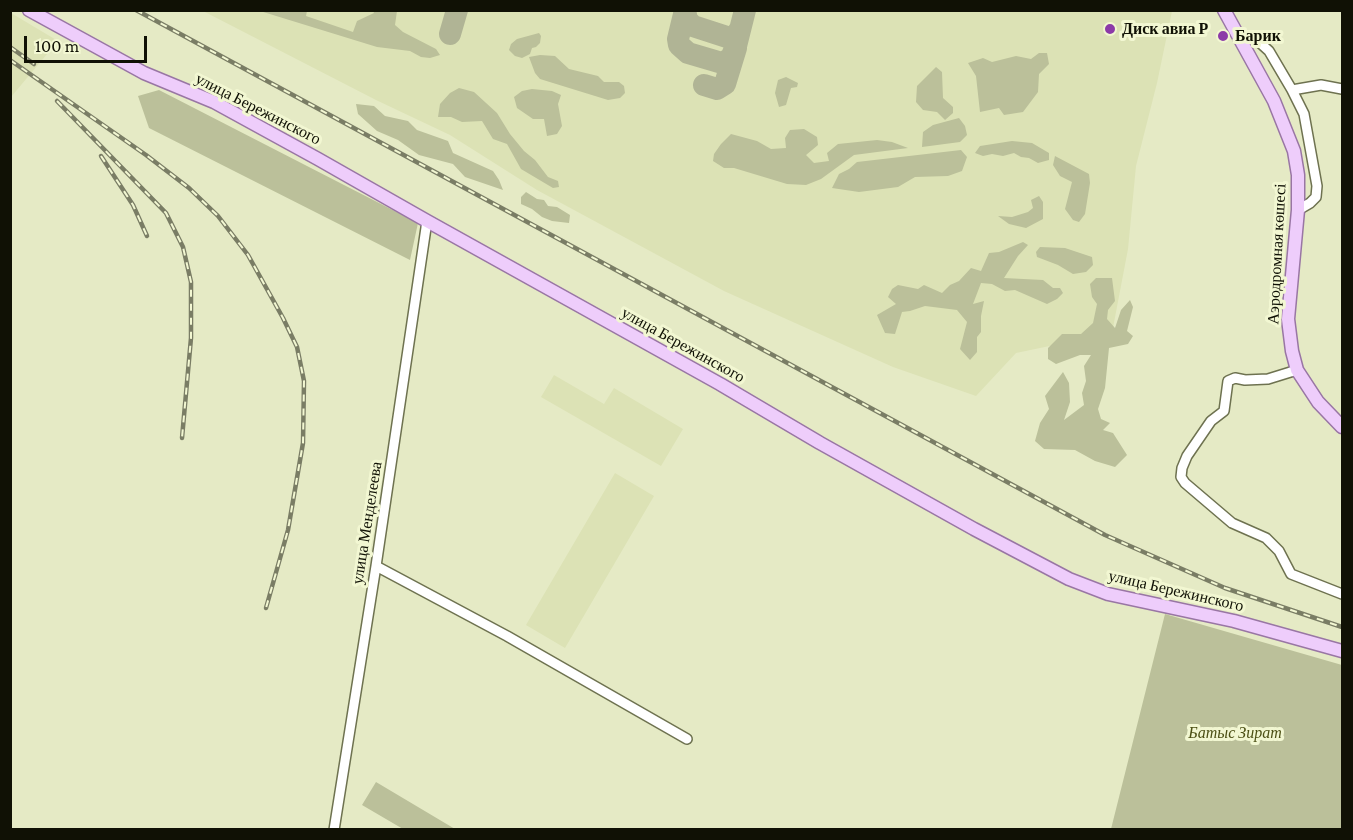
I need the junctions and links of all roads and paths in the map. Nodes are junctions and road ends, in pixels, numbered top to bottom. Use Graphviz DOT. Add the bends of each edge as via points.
graph roads {
  1 [pos="29,10"];
  2 [pos="1224,10"];
  3 [pos="1238,39"];
  4 [pos="1342,89"];
  5 [pos="1292,90"];
  6 [pos="1298,210"];
  7 [pos="427,221"];
  8 [pos="1297,370"];
  9 [pos="1342,427"];
  10 [pos="376,566"];
  11 [pos="1342,594"];
  12 [pos="1342,651"];
  13 [pos="687,739"];
  14 [pos="334,830"];
  1 -- 7 [label="main road, улица Бережинского" via="144,73 232,112"];
  2 -- 3 [label="main road, Аэродромная көшесі"];
  3 -- 5 [label="street" via="1258,41 1269,51"];
  3 -- 6 [label="main road, Аэродромная көшесі" via="1285,125 1298,175"];
  4 -- 5 [label="street" via="1321,85"];
  5 -- 6 [label="street" via="1304,114 1317,186 1316,196"];
  6 -- 8 [label="main road, Аэродромная көшесі" via="1288,319"];
  7 -- 10 [label="street, улица Менделеева"];
  7 -- 12 [label="main road, улица Бережинского" via="963,524 1069,579 1108,594 1234,621"];
  8 -- 9 [label="main road, Аэродромная көшесі" via="1318,402"];
  8 -- 11 [label="street" via="1268,379 1228,381 1224,411 1211,421 1187,456 1181,477 1232,523 1266,538 1279,551 1291,574"];
  10 -- 13 [label="street"];
  10 -- 14 [label="street, улица Менделеева"];
}
